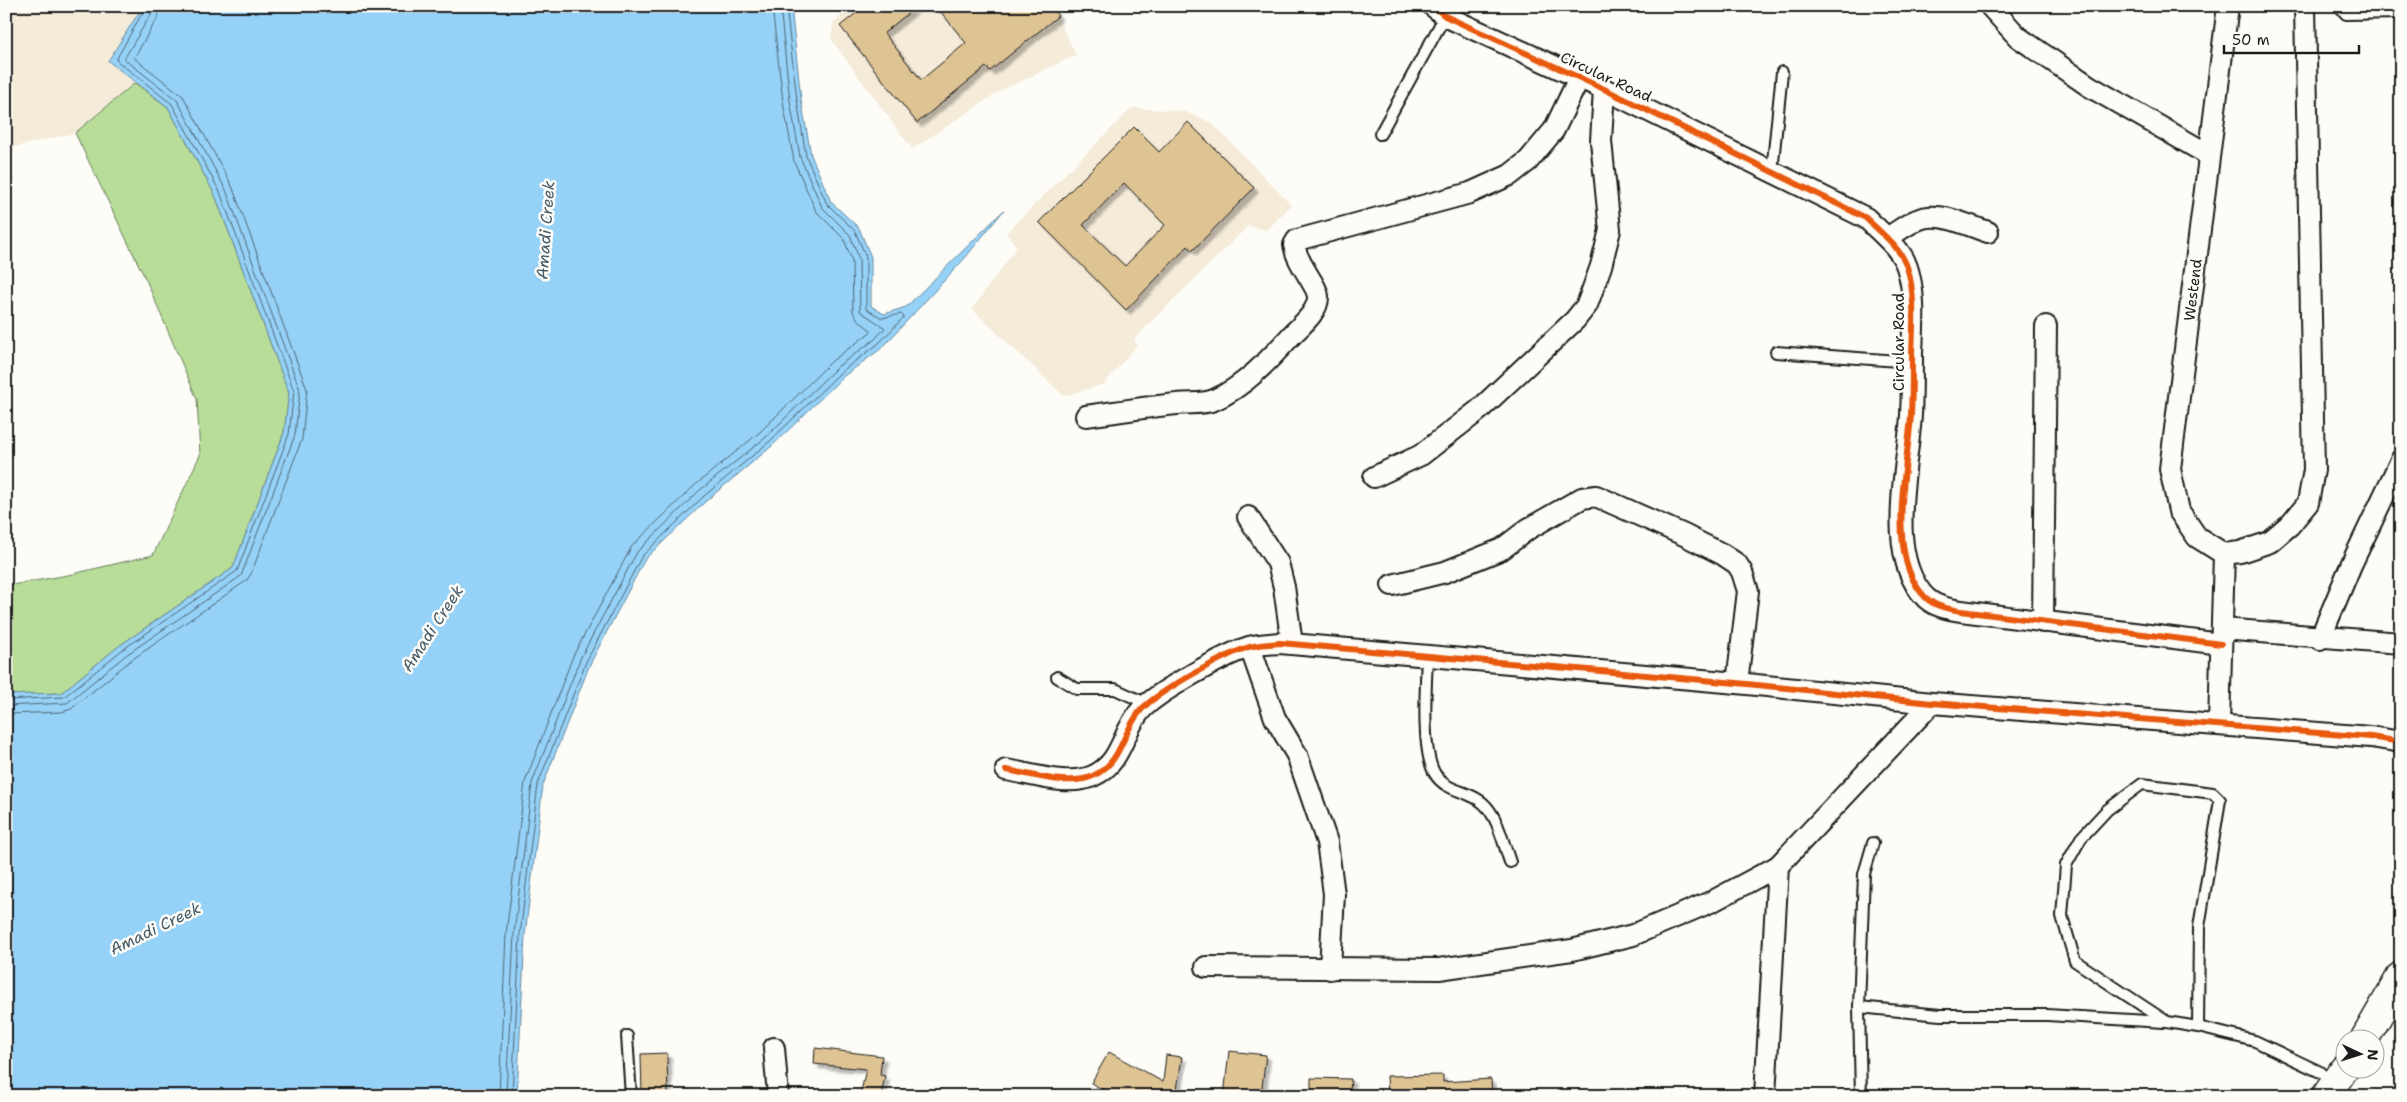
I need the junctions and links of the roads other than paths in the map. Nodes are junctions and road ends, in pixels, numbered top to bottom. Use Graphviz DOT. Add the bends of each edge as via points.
graph roads {
  1 [pos="1990,6"];
  2 [pos="2228,6"];
  3 [pos="2305,6"];
  4 [pos="2339,6"];
  5 [pos="1439,11"];
  6 [pos="2401,13"];
  7 [pos="1782,72"];
  8 [pos="1579,78"];
  9 [pos="1604,90"];
  10 [pos="1380,134"];
  11 [pos="2210,155"];
  12 [pos="1772,172"];
  13 [pos="1988,232"];
  14 [pos="1887,238"];
  15 [pos="2046,326"];
  16 [pos="1776,352"];
  17 [pos="1912,362"];
  18 [pos="1086,416"];
  19 [pos="2401,460"];
  20 [pos="1374,477"];
  21 [pos="1248,517"];
  22 [pos="2224,554"];
  23 [pos="1392,585"];
  24 [pos="2043,622"];
  25 [pos="2222,637"];
  26 [pos="2320,638"];
  27 [pos="2401,643"];
  28 [pos="1292,644"];
  29 [pos="1250,647"];
  30 [pos="1427,656"];
  31 [pos="1057,677"];
  32 [pos="1737,683"];
  33 [pos="1932,703"];
  34 [pos="1148,704"];
  35 [pos="2219,724"];
  36 [pos="2401,742"];
  37 [pos="1006,770"];
  38 [pos="1873,843"];
  39 [pos="1510,862"];
  40 [pos="1778,866"];
  41 [pos="1206,967"];
  42 [pos="1330,969"];
  43 [pos="2401,976"];
  44 [pos="1858,1007"];
  45 [pos="2167,1022"];
  46 [pos="2198,1027"];
  47 [pos="2370,1030"];
  48 [pos="627,1036"];
  49 [pos="774,1048"];
  50 [pos="2336,1082"];
  51 [pos="631,1096"];
  52 [pos="778,1096"];
  53 [pos="1765,1096"];
  54 [pos="1861,1096"];
  1 -- 11 [label="street" via="2018,37 2081,80"];
  2 -- 11 [label="street, Westend"];
  3 -- 22 [label="street" via="2314,470 2308,502 2290,525 2270,542"];
  4 -- 6 [label="lane" via="2346,14 2357,16"];
  5 -- 8 [label="street, Circular Road"];
  5 -- 10 [label="lane"];
  7 -- 12 [label="lane"];
  8 -- 9 [label="street, Circular Road"];
  8 -- 18 [label="street" via="1554,130 1528,161 1510,175 1470,193 1297,240 1295,252 1317,291 1317,303 1311,315 1262,367 1232,389 1200,405 1179,403"];
  9 -- 12 [label="street, Circular Road"];
  9 -- 20 [label="street" via="1601,141 1610,230 1587,305 1479,410 1421,455"];
  11 -- 22 [label="street, Westend" via="2170,469 2179,511 2197,537"];
  12 -- 14 [label="street, Circular Road" via="1866,218"];
  13 -- 14 [label="street" via="1941,217 1927,217"];
  14 -- 17 [label="street, Circular Road" via="1906,264 1911,282"];
  15 -- 24 [label="street"];
  16 -- 17 [label="lane"];
  17 -- 24 [label="street, Circular Road" via="1901,527 1906,556 1919,588 1927,599 1942,608"];
  19 -- 26 [label="street"];
  21 -- 28 [label="street" via="1278,563"];
  22 -- 25 [label="street"];
  23 -- 32 [label="street" via="1445,572 1502,549 1528,529 1582,498 1596,496 1684,535 1737,564 1748,591"];
  24 -- 25 [label="street, Circular Road"];
  25 -- 26 [label="street, Circular Road"];
  25 -- 35 [label="street"];
  26 -- 27 [label="street, Circular Road"];
  28 -- 29 [label="street"];
  28 -- 30 [label="street"];
  29 -- 34 [label="street" via="1226,656"];
  29 -- 42 [label="street" via="1275,718 1297,755 1327,842 1334,894"];
  30 -- 32 [label="street"];
  30 -- 39 [label="lane" via="1428,756 1435,774 1448,788 1483,803 1492,814"];
  31 -- 34 [label="lane" via="1077,690 1115,689"];
  32 -- 33 [label="street"];
  33 -- 35 [label="street"];
  33 -- 40 [label="street"];
  34 -- 37 [label="street" via="1125,736 1114,761 1092,776 1070,780"];
  35 -- 36 [label="street"];
  38 -- 44 [label="lane" via="1864,874"];
  40 -- 42 [label="street" via="1713,901 1633,935 1572,950 1439,969"];
  40 -- 53 [label="street"];
  41 -- 42 [label="street"];
  43 -- 47 [label="street"];
  44 -- 45 [label="lane" via="1940,1015 2048,1015"];
  44 -- 54 [label="lane"];
  45 -- 46 [label="lane"];
  45 -- 46 [label="lane" via="2075,962 2062,916 2066,865 2080,838 2107,810 2142,784 2213,793 2220,800 2199,926"];
  46 -- 50 [label="lane" via="2255,1041"];
  48 -- 51 [label="lane"];
  49 -- 52 [label="street"];
}
